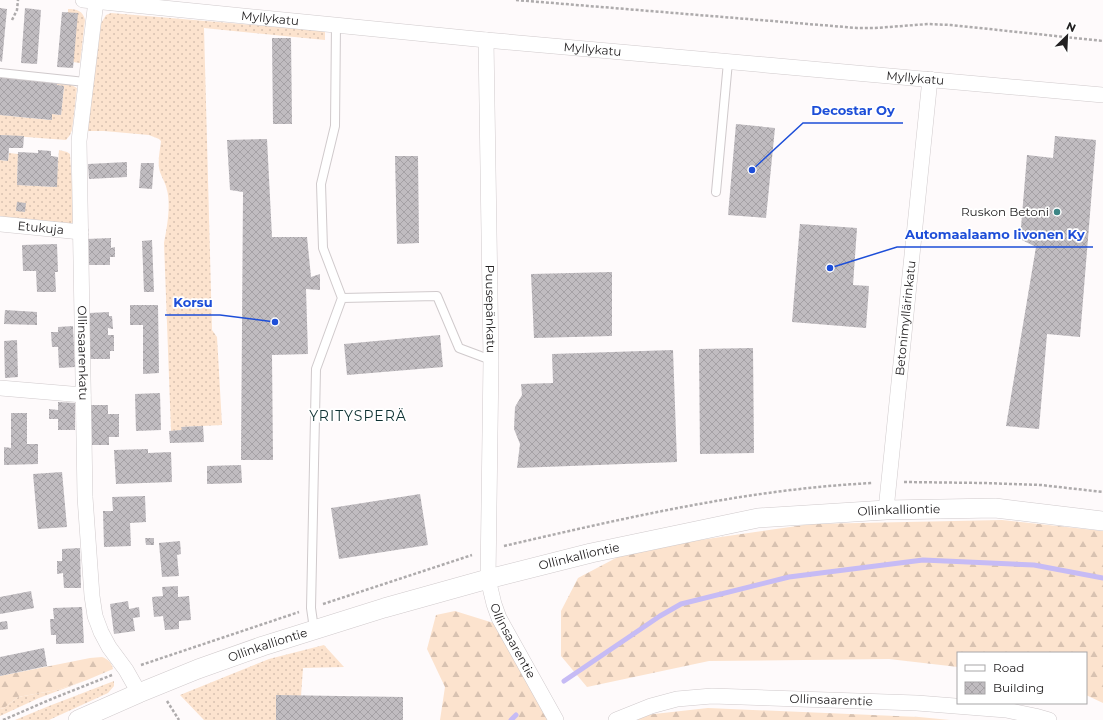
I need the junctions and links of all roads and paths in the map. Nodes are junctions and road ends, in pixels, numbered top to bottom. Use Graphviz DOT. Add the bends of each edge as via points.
graph roads {
  1 [pos="18,0"];
  2 [pos="516,0"];
  3 [pos="89,1"];
  4 [pos="12,20"];
  5 [pos="336,25"];
  6 [pos="486,40"];
  7 [pos="1103,42"];
  8 [pos="728,62"];
  9 [pos="0,73"];
  10 [pos="930,79"];
  11 [pos="85,82"];
  12 [pos="1103,95"];
  13 [pos="716,192"];
  14 [pos="0,224"];
  15 [pos="81,232"];
  16 [pos="342,298"];
  17 [pos="491,360"];
  18 [pos="0,388"];
  19 [pos="83,395"];
  20 [pos="886,510"];
  21 [pos="1103,520"];
  22 [pos="488,579"];
  23 [pos="314,629"];
  24 [pos="139,693"];
  25 [pos="166,699"];
  26 [pos="78,720"];
  27 [pos="179,720"];
  28 [pos="556,720"];
  29 [pos="616,720"];
  30 [pos="1049,720"];
  1 -- 4 [label="path"];
  2 -- 7 [label="path" via="857,28 951,25"];
  3 -- 5 [label="street, Myllykatu"];
  3 -- 11 [label="street, Ollinsaarenkatu"];
  5 -- 6 [label="street, Myllykatu"];
  5 -- 16 [label="lane" via="336,126 321,184 323,248"];
  6 -- 8 [label="street, Myllykatu"];
  6 -- 17 [label="street, Puusepänkatu"];
  8 -- 10 [label="street, Myllykatu"];
  8 -- 13 [label="lane"];
  9 -- 11 [label="lane"];
  10 -- 12 [label="street, Myllykatu"];
  10 -- 20 [label="street, Betonimyllärinkatu"];
  11 -- 15 [label="street, Ollinsaarenkatu" via="79,141"];
  14 -- 15 [label="street, Etukuja"];
  15 -- 19 [label="street, Ollinsaarenkatu"];
  16 -- 17 [label="lane" via="436,296 459,348"];
  16 -- 23 [label="lane" via="316,369 311,608"];
  17 -- 22 [label="street, Puusepänkatu"];
  18 -- 19 [label="street"];
  19 -- 24 [label="street, Ollinsaarenkatu" via="85,497 95,616 109,648"];
  20 -- 21 [label="street, Ollinkalliontie" via="995,508"];
  20 -- 22 [label="street, Ollinkalliontie" via="758,518 591,553"];
  22 -- 23 [label="street, Ollinkalliontie"];
  22 -- 28 [label="street, Ollinsaarentie" via="499,618"];
  23 -- 24 [label="street, Ollinkalliontie" via="198,669"];
  24 -- 26 [label="street, Ollinkalliontie"];
  25 -- 27 [label="path"];
  29 -- 30 [label="street, Ollinsaarentie" via="677,699 712,696 917,703 1006,710"];
}
